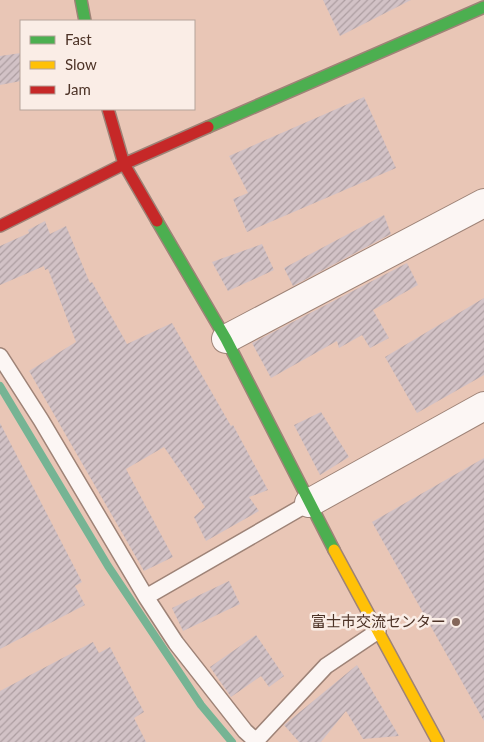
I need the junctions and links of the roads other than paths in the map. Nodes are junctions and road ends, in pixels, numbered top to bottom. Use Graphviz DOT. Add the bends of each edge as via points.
graph roads {
  1 [pos="81,0"];
  2 [pos="484,7"];
  3 [pos="85,20"];
  4 [pos="108,110"];
  5 [pos="124,164"];
  6 [pos="484,204"];
  7 [pos="0,226"];
  8 [pos="226,339"];
  9 [pos="0,356"];
  10 [pos="484,406"];
  11 [pos="309,503"];
  12 [pos="146,597"];
  13 [pos="378,632"];
  14 [pos="257,742"];
  15 [pos="438,742"];
  1 -- 3 [label="street"];
  2 -- 5 [label="street"];
  4 -- 5 [label="street"];
  5 -- 7 [label="street"];
  5 -- 8 [label="street"];
  6 -- 8 [label="street"];
  8 -- 11 [label="street"];
  9 -- 12 [label="lane"];
  10 -- 11 [label="street"];
  11 -- 12 [label="lane"];
  11 -- 13 [label="street"];
  12 -- 14 [label="lane" via="176,644"];
  13 -- 14 [label="lane" via="326,666"];
  13 -- 15 [label="street"];
}
